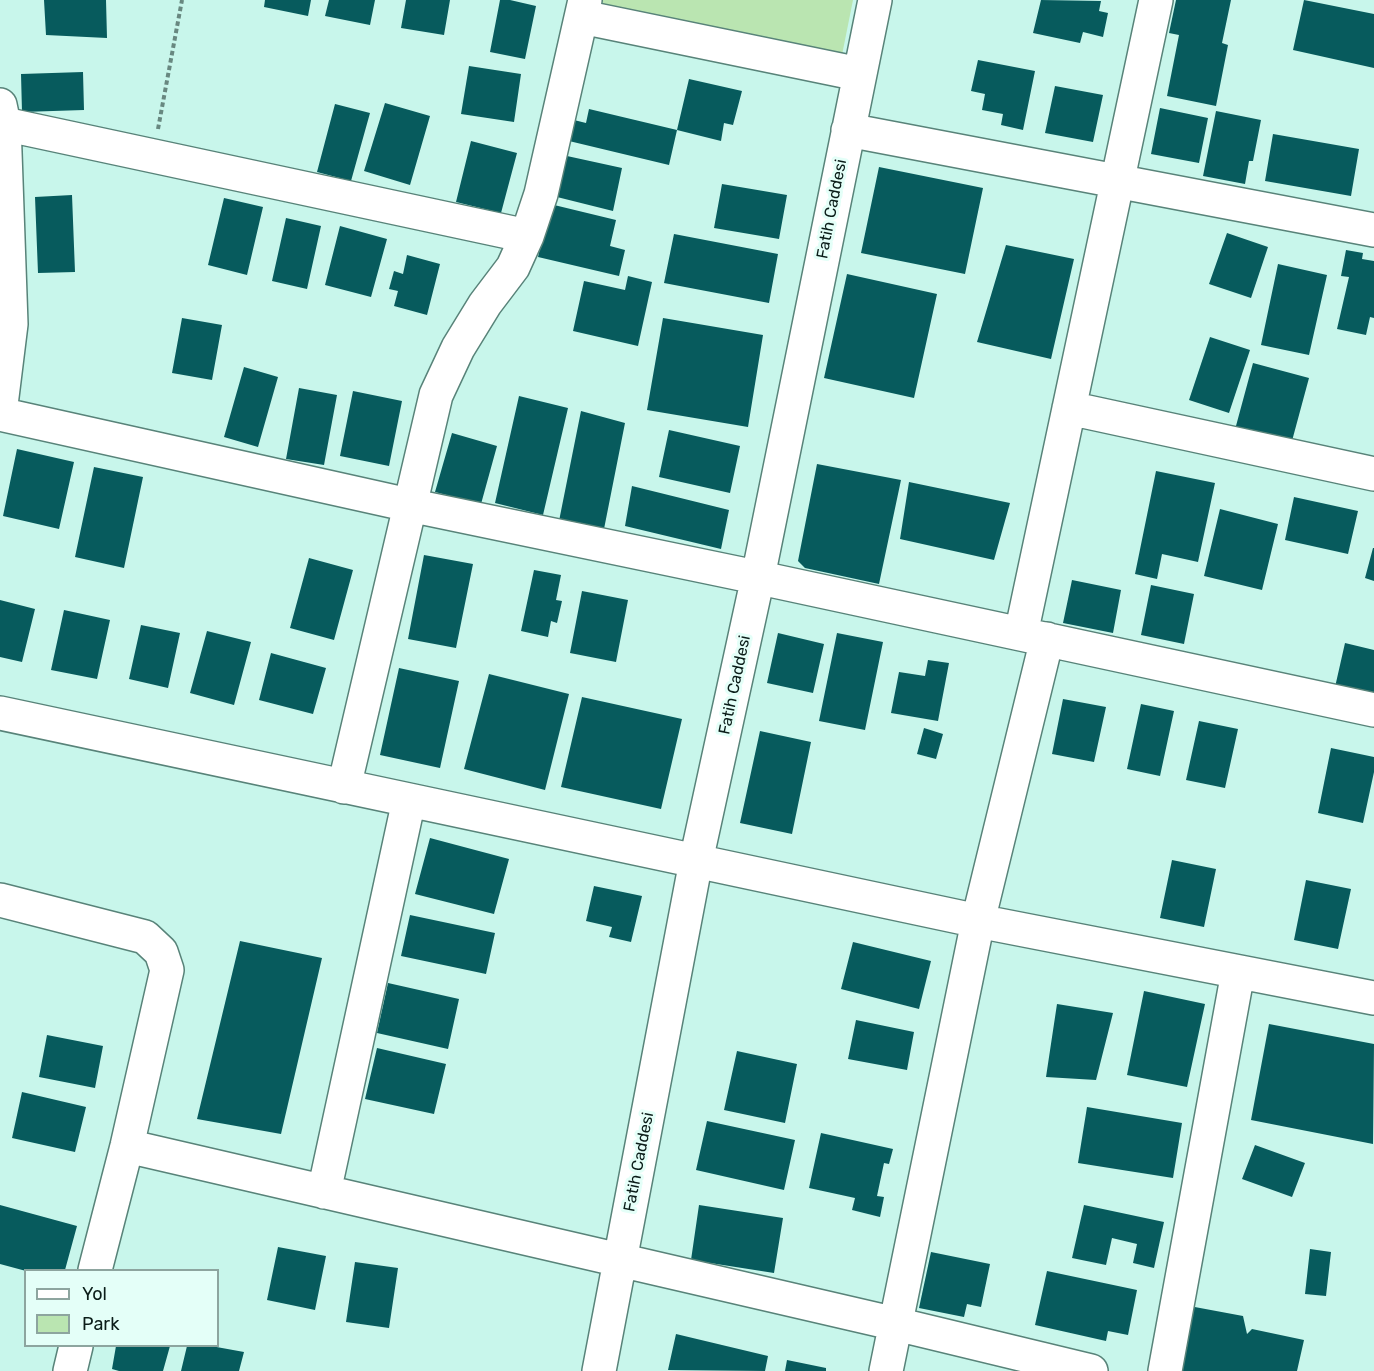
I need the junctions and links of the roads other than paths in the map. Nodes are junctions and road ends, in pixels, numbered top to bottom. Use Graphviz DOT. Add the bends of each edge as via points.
graph roads {
  1 [pos="875,0"];
  2 [pos="1156,0"];
  3 [pos="584,8"];
  4 [pos="859,74"];
  5 [pos="2,114"];
  6 [pos="848,130"];
  7 [pos="1117,182"];
  8 [pos="3,209"];
  9 [pos="1374,230"];
  10 [pos="527,236"];
  11 [pos="1069,408"];
  12 [pos="0,413"];
  13 [pos="1374,474"];
  14 [pos="409,505"];
  15 [pos="758,578"];
  16 [pos="1034,637"];
  17 [pos="1374,710"];
  18 [pos="0,713"];
  19 [pos="345,787"];
  20 [pos="409,800"];
  21 [pos="696,861"];
  22 [pos="0,900"];
  23 [pos="978,921"];
  24 [pos="1238,972"];
  25 [pos="1374,998"];
  26 [pos="127,1146"];
  27 [pos="324,1192"];
  28 [pos="621,1261"];
  29 [pos="95,1269"];
  30 [pos="896,1324"];
  31 [pos="76,1347"];
  32 [pos="70,1371"];
  33 [pos="599,1371"];
  34 [pos="886,1371"];
  35 [pos="1091,1371"];
  36 [pos="1165,1371"];
  1 -- 4 [label="street, Fatih Caddesi"];
  2 -- 7 [label="street"];
  3 -- 4 [label="street"];
  3 -- 10 [label="street" via="541,194"];
  4 -- 6 [label="street, Fatih Caddesi"];
  5 -- 8 [label="street"];
  5 -- 10 [label="street" via="153,156"];
  6 -- 7 [label="street"];
  6 -- 15 [label="street, Fatih Caddesi"];
  7 -- 9 [label="street"];
  7 -- 11 [label="street"];
  8 -- 12 [label="street" via="11,324"];
  10 -- 14 [label="street" via="513,267 458,348 436,395"];
  11 -- 13 [label="street"];
  11 -- 16 [label="street"];
  12 -- 14 [label="street"];
  14 -- 15 [label="street"];
  14 -- 19 [label="street"];
  15 -- 16 [label="street"];
  15 -- 21 [label="street, Fatih Caddesi"];
  16 -- 17 [label="street"];
  16 -- 23 [label="street"];
  18 -- 19 [label="street"];
  19 -- 20 [label="street"];
  20 -- 21 [label="street"];
  20 -- 27 [label="street"];
  21 -- 23 [label="street"];
  21 -- 28 [label="street, Fatih Caddesi"];
  22 -- 26 [label="street" via="145,937 161,952 167,970"];
  23 -- 24 [label="street"];
  23 -- 30 [label="street"];
  24 -- 25 [label="street"];
  24 -- 36 [label="street"];
  26 -- 27 [label="street"];
  26 -- 29 [label="street"];
  27 -- 28 [label="street"];
  28 -- 30 [label="street"];
  28 -- 33 [label="street, Fatih Caddesi"];
  30 -- 34 [label="street"];
  30 -- 35 [label="street"];
  31 -- 32 [label="street"];
}
